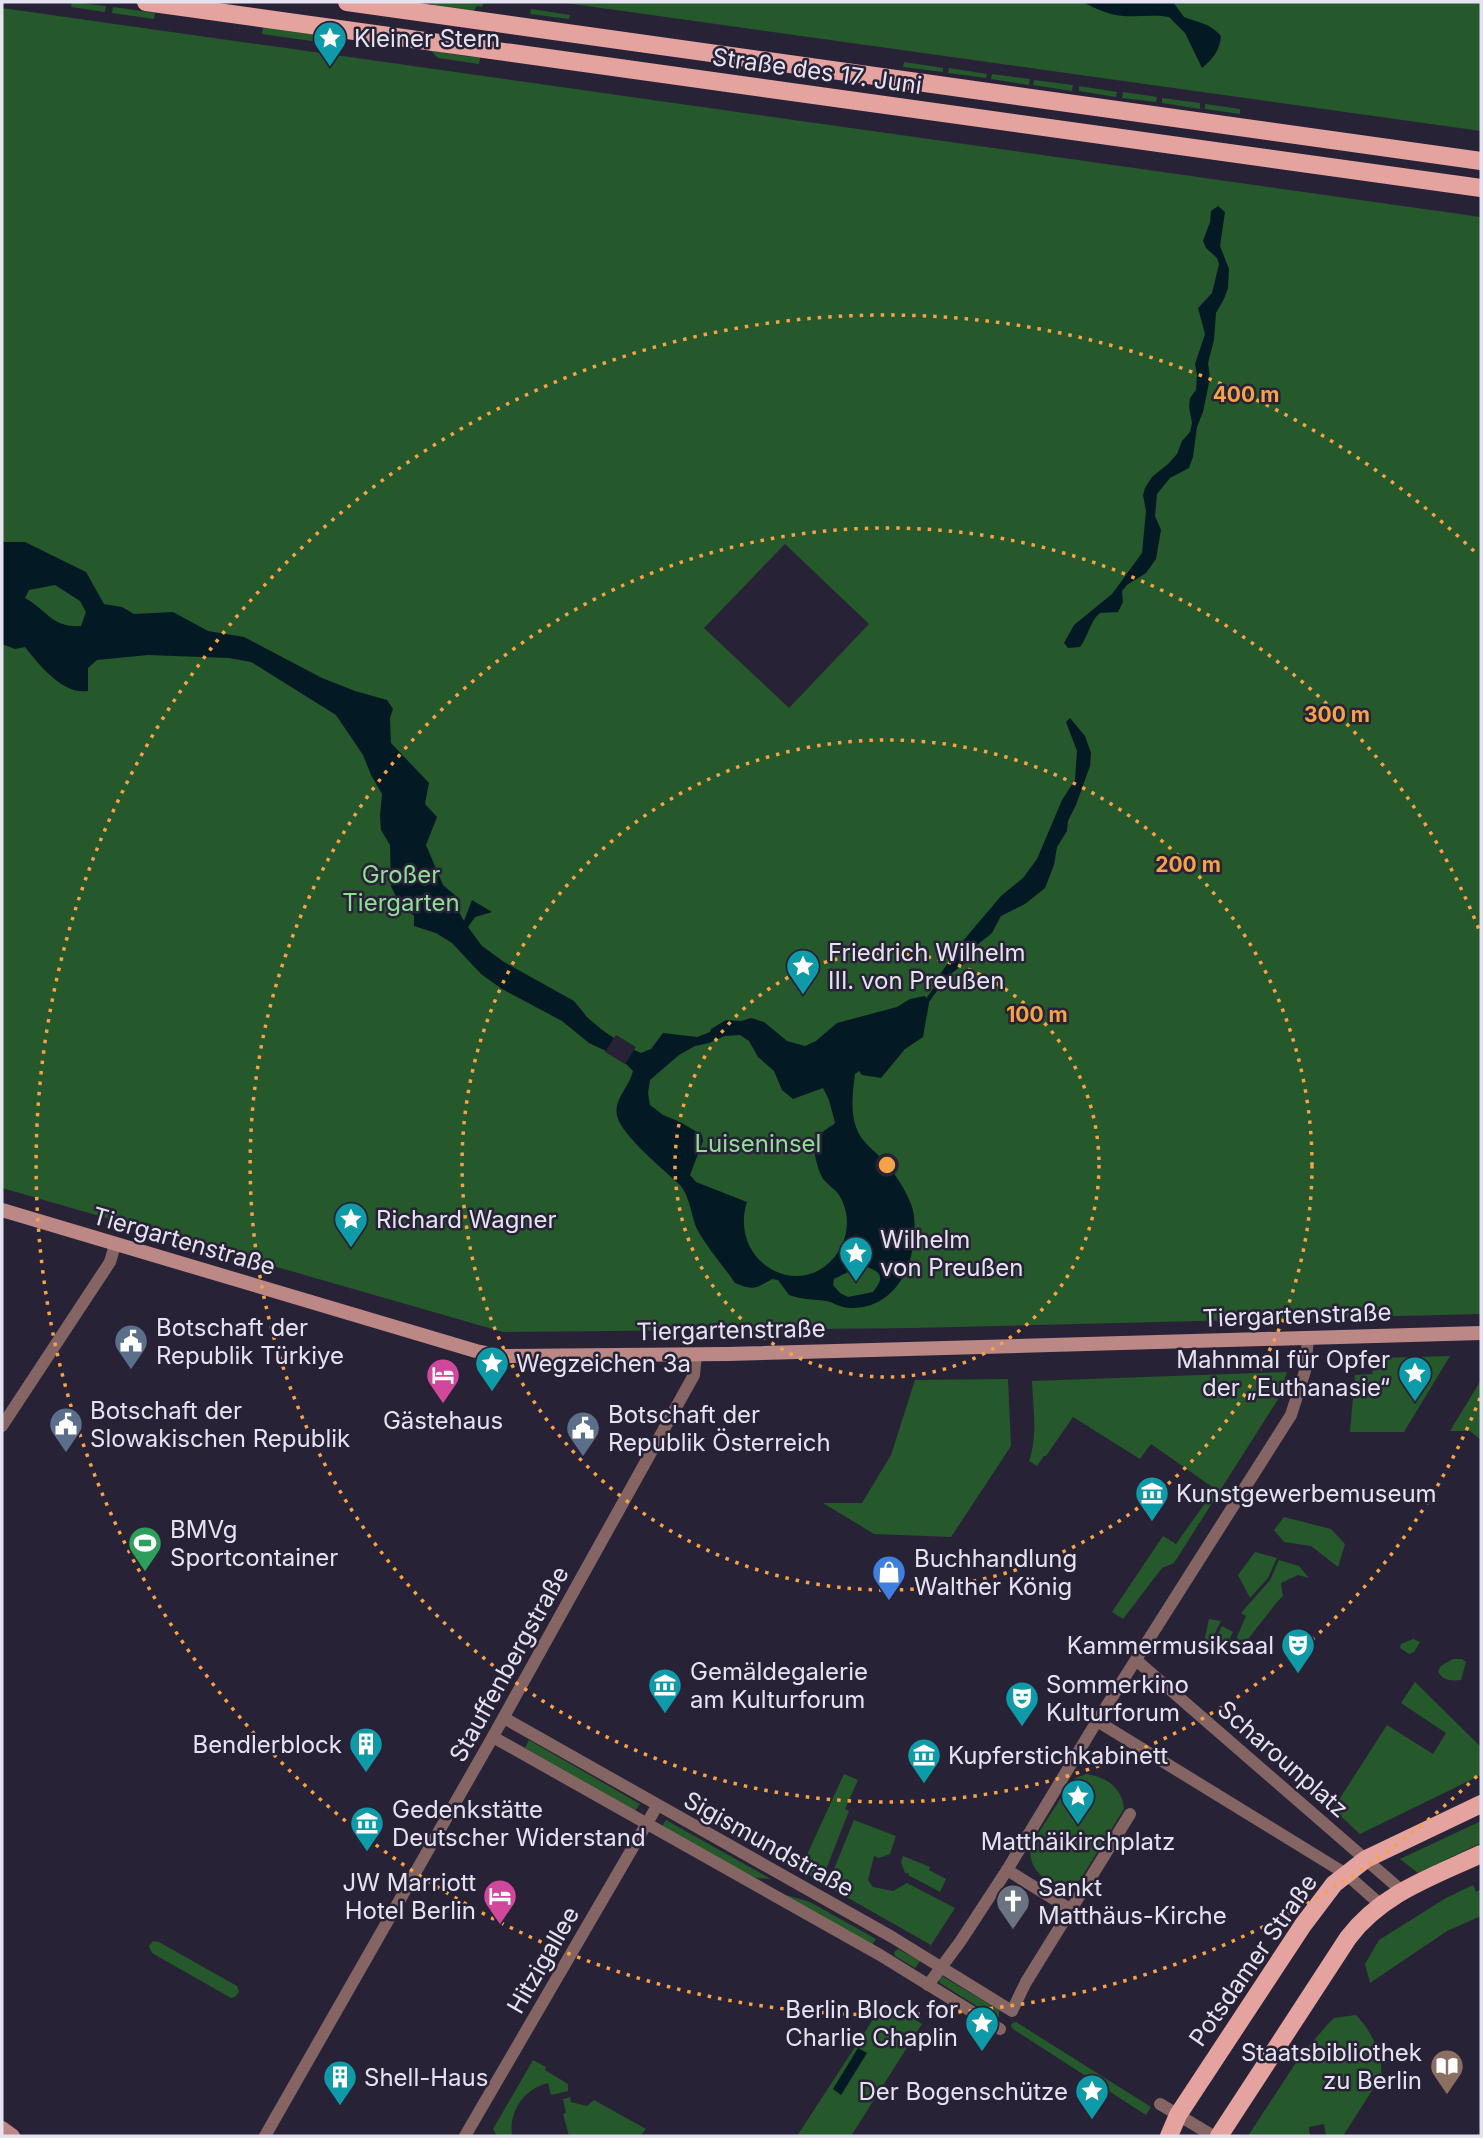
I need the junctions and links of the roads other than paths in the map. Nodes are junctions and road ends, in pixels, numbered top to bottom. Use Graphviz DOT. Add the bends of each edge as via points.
graph roads {
  1 [pos="146,2"];
  2 [pos="347,2"];
  3 [pos="1481,162"];
  4 [pos="1481,188"];
  5 [pos="2,1210"];
  6 [pos="115,1244"];
  7 [pos="1481,1333"];
  8 [pos="1308,1338"];
  9 [pos="696,1354"];
  10 [pos="2,1426"];
  11 [pos="1136,1660"];
  12 [pos="504,1718"];
  13 [pos="1097,1721"];
  14 [pos="493,1737"];
  15 [pos="1481,1804"];
  16 [pos="657,1805"];
  17 [pos="1130,1814"];
  18 [pos="646,1824"];
  19 [pos="1481,1854"];
  20 [pos="1366,1859"];
  21 [pos="1007,1870"];
  22 [pos="1346,1874"];
  23 [pos="1402,1891"];
  24 [pos="1380,1904"];
  25 [pos="1070,1909"];
  26 [pos="940,1967"];
  27 [pos="928,1985"];
  28 [pos="1000,2029"];
  29 [pos="1160,2104"];
  30 [pos="1178,2115"];
  31 [pos="2,2128"];
  32 [pos="13,2136"];
  33 [pos="265,2136"];
  34 [pos="464,2136"];
  35 [pos="1169,2136"];
  36 [pos="1213,2136"];
  37 [pos="1219,2136"];
  1 -- 4 [label="main road, Straße des 17. Juni"];
  2 -- 3 [label="main road, Straße des 17. Juni"];
  5 -- 6 [label="main road, Tiergartenstraße"];
  6 -- 9 [label="main road, Tiergartenstraße" via="501,1356"];
  6 -- 10 [label="street" via="110,1262"];
  7 -- 8 [label="main road, Tiergartenstraße"];
  8 -- 9 [label="main road, Tiergartenstraße"];
  8 -- 11 [label="street" via="1305,1371 1291,1415"];
  9 -- 12 [label="street, Stauffenbergstraße" via="694,1375"];
  11 -- 13 [label="street"];
  11 -- 20 [label="street, Scharounplatz"];
  12 -- 14 [label="street, Stauffenbergstraße"];
  12 -- 16 [label="street, Sigismundstraße"];
  13 -- 21 [label="street"];
  13 -- 22 [label="street"];
  14 -- 18 [label="street, Sigismundstraße"];
  14 -- 33 [label="street, Stauffenbergstraße"];
  15 -- 20 [label="main road, Potsdamer Straße"];
  16 -- 18 [label="street, Hitzigallee"];
  16 -- 26 [label="street, Sigismundstraße"];
  17 -- 25 [label="street"];
  18 -- 27 [label="street, Sigismundstraße"];
  18 -- 34 [label="street, Hitzigallee"];
  19 -- 23 [label="main road"];
  20 -- 22 [label="main road, Potsdamer Straße"];
  20 -- 23 [label="street, Scharounplatz"];
  21 -- 25 [label="street"];
  21 -- 26 [label="street"];
  22 -- 24 [label="street"];
  22 -- 30 [label="main road, Potsdamer Straße" via="1317,1904"];
  23 -- 24 [label="main road"];
  24 -- 37 [label="main road" via="1348,1938"];
  25 -- 26 [label="street, Sigismundstraße" via="1012,2011"];
  26 -- 27 [label="street"];
  27 -- 28 [label="street, Sigismundstraße"];
  29 -- 30 [label="street"];
  30 -- 35 [label="main road, Potsdamer Straße"];
  30 -- 36 [label="street"];
  31 -- 32 [label="main road"];
}
